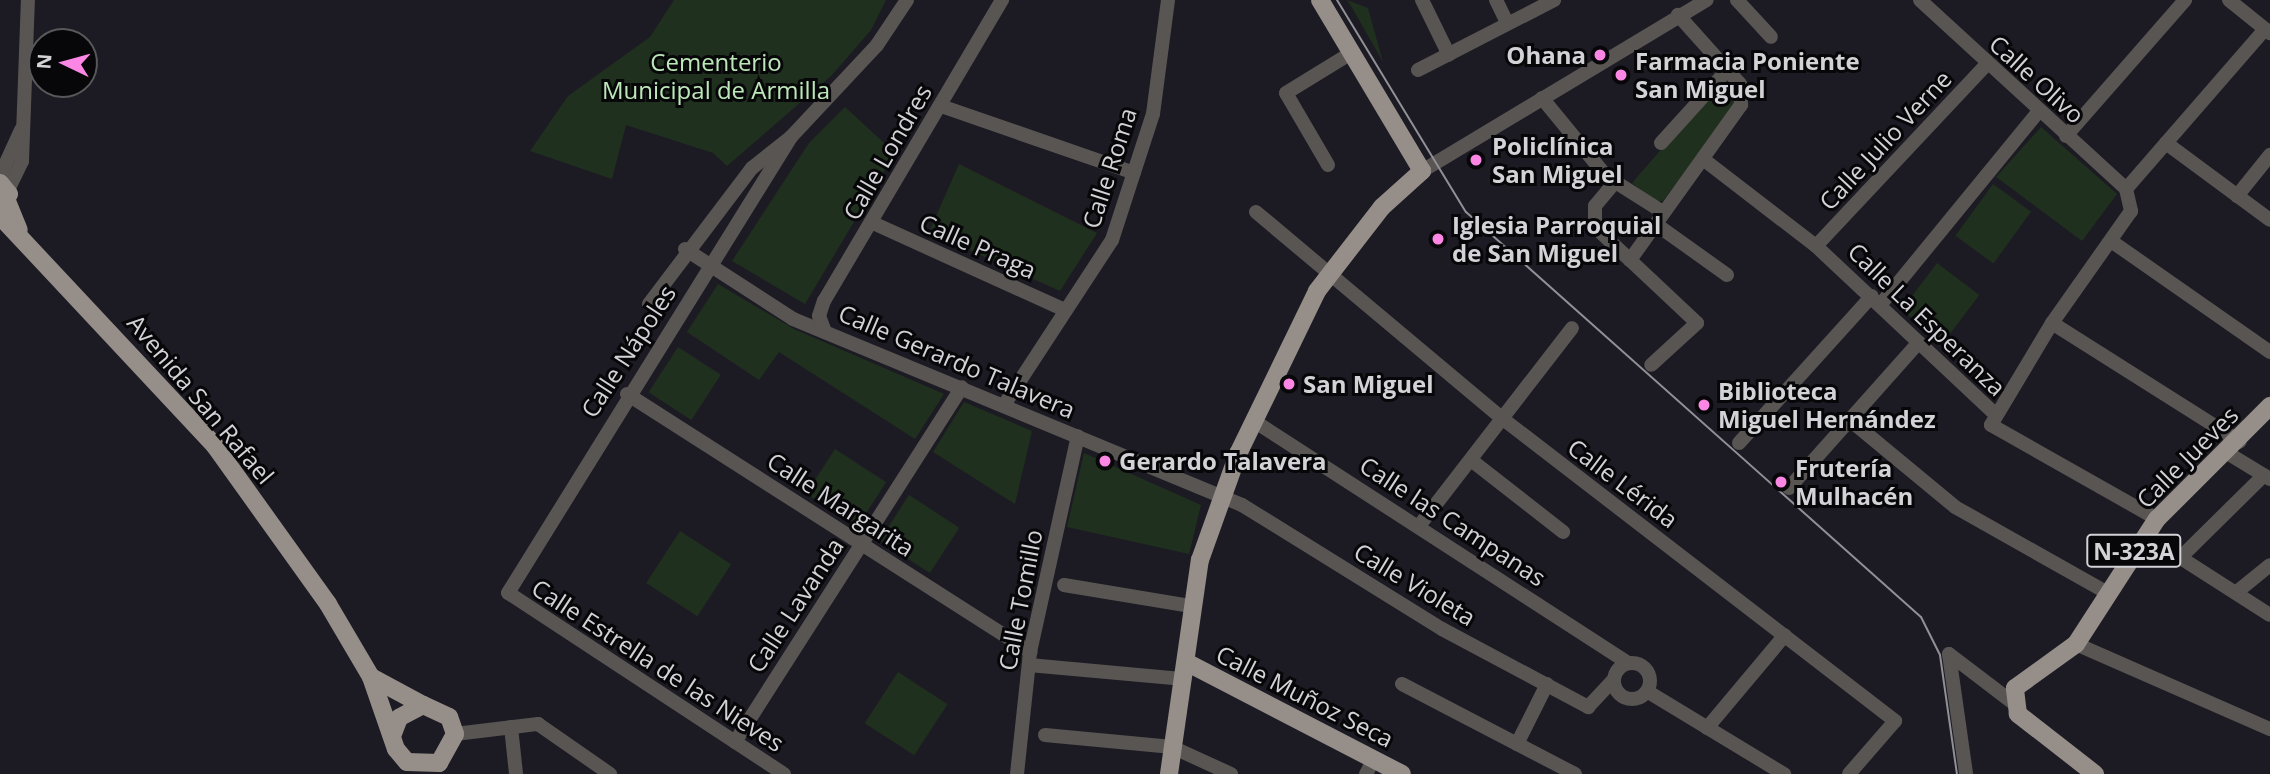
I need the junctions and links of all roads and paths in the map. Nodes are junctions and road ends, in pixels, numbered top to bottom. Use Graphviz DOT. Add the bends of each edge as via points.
graph roads {
  1 [pos="28,0"];
  2 [pos="907,0"];
  3 [pos="1002,0"];
  4 [pos="1168,0"];
  5 [pos="1320,0"];
  6 [pos="1422,0"];
  7 [pos="1496,0"];
  8 [pos="1553,0"];
  9 [pos="1707,0"];
  10 [pos="1737,0"];
  11 [pos="1920,0"];
  12 [pos="2185,0"];
  13 [pos="2229,0"];
  14 [pos="1678,15"];
  15 [pos="1507,23"];
  16 [pos="2267,31"];
  17 [pos="1771,37"];
  18 [pos="1351,53"];
  19 [pos="1449,55"];
  20 [pos="1986,65"];
  21 [pos="1728,69"];
  22 [pos="1418,70"];
  23 [pos="1542,98"];
  24 [pos="941,106"];
  25 [pos="2038,112"];
  26 [pos="21,128"];
  27 [pos="2066,136"];
  28 [pos="791,137"];
  29 [pos="1661,143"];
  30 [pos="2166,143"];
  31 [pos="4,153"];
  32 [pos="2270,155"];
  33 [pos="1703,159"];
  34 [pos="1328,165"];
  35 [pos="1422,171"];
  36 [pos="1134,173"];
  37 [pos="1615,182"];
  38 [pos="2126,189"];
  39 [pos="2,195"];
  40 [pos="2237,195"];
  41 [pos="1256,212"];
  42 [pos="1660,218"];
  43 [pos="2270,220"];
  44 [pos="873,223"];
  45 [pos="2111,240"];
  46 [pos="1816,246"];
  47 [pos="685,249"];
  48 [pos="1630,260"];
  49 [pos="712,264"];
  50 [pos="1330,272"];
  51 [pos="1727,275"];
  52 [pos="1876,300"];
  53 [pos="649,304"];
  54 [pos="1065,310"];
  55 [pos="2052,323"];
  56 [pos="1572,328"];
  57 [pos="824,329"];
  58 [pos="1919,342"];
  59 [pos="2270,352"];
  60 [pos="1651,365"];
  61 [pos="962,387"];
  62 [pos="628,394"];
  63 [pos="1004,405"];
  64 [pos="2270,406"];
  65 [pos="1995,414"];
  66 [pos="1503,419"];
  67 [pos="1850,420"];
  68 [pos="1254,421"];
  69 [pos="1079,436"];
  70 [pos="1739,443"];
  71 [pos="2235,448"];
  72 [pos="1471,460"];
  73 [pos="2267,477"];
  74 [pos="1789,488"];
  75 [pos="1222,495"];
  76 [pos="2157,519"];
  77 [pos="1419,526"];
  78 [pos="1563,532"];
  79 [pos="2145,535"];
  80 [pos="862,544"];
  81 [pos="2182,556"];
  82 [pos="2270,565"];
  83 [pos="1064,585"];
  84 [pos="2238,591"];
  85 [pos="2106,592"];
  86 [pos="508,593"];
  87 [pos="1191,606"];
  88 [pos="2270,615"];
  89 [pos="1785,635"];
  90 [pos="2076,644"];
  91 [pos="1029,659"];
  92 [pos="1627,662"];
  93 [pos="1185,671"];
  94 [pos="371,677"];
  95 [pos="1612,681"];
  96 [pos="1402,684"];
  97 [pos="1547,684"];
  98 [pos="1650,693"];
  99 [pos="2012,702"];
  100 [pos="424,705"];
  101 [pos="511,727"];
  102 [pos="1707,728"];
  103 [pos="2270,729"];
  104 [pos="393,734"];
  105 [pos="455,734"];
  106 [pos="1045,735"];
  107 [pos="735,742"];
  108 [pos="1517,744"];
  109 [pos="1176,749"];
  110 [pos="1370,767"];
  111 [pos="1550,768"];
  112 [pos="424,771"];
  113 [pos="516,774"];
  114 [pos="610,774"];
  115 [pos="784,774"];
  116 [pos="1017,774"];
  117 [pos="1169,774"];
  118 [pos="1180,774"];
  119 [pos="1231,774"];
  120 [pos="1402,774"];
  121 [pos="1575,774"];
  122 [pos="1784,774"];
  123 [pos="1849,774"];
  124 [pos="1966,774"];
  125 [pos="2095,774"];
  1 -- 26 [label="street"];
  2 -- 28 [label="street, Calle Nápoles" via="877,45"];
  3 -- 24 [label="street, Calle Londres"];
  4 -- 36 [label="street, Calle Roma" via="1153,114"];
  5 -- 18 [label="main road"];
  6 -- 19 [label="street"];
  7 -- 15 [label="street"];
  8 -- 15 [label="street"];
  9 -- 14 [label="street"];
  10 -- 17 [label="street"];
  11 -- 20 [label="street, Calle Olivo"];
  12 -- 27 [label="street"];
  13 -- 16 [label="street"];
  14 -- 21 [label="street"];
  14 -- 23 [label="street"];
  15 -- 19 [label="street"];
  16 -- 30 [label="street"];
  18 -- 34 [label="street" via="1286,93"];
  18 -- 35 [label="main road"];
  19 -- 22 [label="street"];
  20 -- 25 [label="street, Calle Olivo"];
  20 -- 46 [label="street, Calle Julio Verne"];
  21 -- 29 [label="street"];
  21 -- 33 [label="street" via="1740,84 1741,105"];
  23 -- 35 [label="street"];
  23 -- 37 [label="street"];
  24 -- 36 [label="street"];
  24 -- 44 [label="street, Calle Londres"];
  25 -- 27 [label="street, Calle Olivo"];
  25 -- 52 [label="street"];
  26 -- 31 [label="street"];
  26 -- 39 [label="street" via="22,161"];
  27 -- 38 [label="street, Calle Olivo"];
  28 -- 47 [label="street, Calle Nápoles" via="752,168"];
  28 -- 49 [label="street, Calle Nápoles"];
  30 -- 38 [label="street"];
  30 -- 40 [label="street"];
  31 -- 39 [label="street"];
  32 -- 40 [label="street"];
  33 -- 42 [label="street"];
  33 -- 46 [label="street, Calle La Esperanza"];
  35 -- 50 [label="main road" via="1381,207"];
  36 -- 54 [label="street, Calle Roma" via="1112,240"];
  37 -- 42 [label="street"];
  37 -- 48 [label="street" via="1595,206 1595,227"];
  38 -- 45 [label="street" via="2131,211"];
  39 -- 94 [label="main road, Avenida San Rafael" via="22,236 215,446 328,604"];
  40 -- 43 [label="street"];
  41 -- 50 [label="street, Calle Lérida"];
  42 -- 48 [label="street"];
  42 -- 51 [label="street"];
  44 -- 54 [label="street, Calle Praga"];
  44 -- 57 [label="street, Calle Londres" via="824,301 819,316"];
  45 -- 55 [label="street"];
  45 -- 59 [label="street"];
  46 -- 52 [label="street, Calle La Esperanza"];
  47 -- 49 [label="street, Calle Gerardo Talavera"];
  47 -- 53 [label="street, Calle Nápoles"];
  48 -- 60 [label="street" via="1697,323"];
  49 -- 57 [label="street, Calle Gerardo Talavera" via="793,319"];
  49 -- 62 [label="street, Calle Nápoles"];
  50 -- 66 [label="street, Calle Lérida"];
  50 -- 68 [label="main road"];
  52 -- 58 [label="street, Calle La Esperanza"];
  52 -- 70 [label="street"];
  54 -- 63 [label="street, Calle Roma"];
  55 -- 65 [label="street"];
  55 -- 71 [label="street"];
  56 -- 66 [label="street"];
  57 -- 61 [label="street, Calle Gerardo Talavera"];
  58 -- 65 [label="street, Calle La Esperanza"];
  58 -- 67 [label="street"];
  61 -- 63 [label="street, Calle Gerardo Talavera"];
  61 -- 80 [label="street, Calle Lavanda"];
  62 -- 80 [label="street, Calle Margarita"];
  62 -- 86 [label="street, Calle Nápoles"];
  63 -- 69 [label="street, Calle Gerardo Talavera"];
  64 -- 71 [label="main road, Calle Jueves / N-323A"];
  65 -- 76 [label="street, Calle La Esperanza" via="1992,425"];
  66 -- 72 [label="street"];
  66 -- 89 [label="street, Calle Lérida"];
  67 -- 74 [label="street"];
  67 -- 85 [label="street" via="1955,507"];
  68 -- 75 [label="main road"];
  68 -- 77 [label="street, Calle las Campanas"];
  69 -- 75 [label="street, Calle Gerardo Talavera"];
  69 -- 91 [label="street, Calle Tomillo"];
  71 -- 73 [label="street"];
  71 -- 76 [label="main road, Calle Jueves / N-323A"];
  72 -- 77 [label="street"];
  72 -- 78 [label="street"];
  73 -- 81 [label="street"];
  75 -- 87 [label="main road"];
  75 -- 97 [label="street, Calle Violeta" via="1442,629"];
  76 -- 79 [label="main road, Calle Jueves / N-323A"];
  77 -- 92 [label="street, Calle las Campanas"];
  79 -- 81 [label="street"];
  79 -- 85 [label="main road, Calle Jueves / N-323A"];
  80 -- 91 [label="street, Calle Margarita"];
  80 -- 107 [label="street, Calle Lavanda"];
  81 -- 84 [label="street"];
  82 -- 84 [label="street"];
  83 -- 87 [label="street"];
  84 -- 88 [label="street"];
  85 -- 90 [label="main road, Calle Jueves / N-323A"];
  86 -- 107 [label="street, Calle Estrella de las Nieves"];
  87 -- 93 [label="main road"];
  89 -- 102 [label="street"];
  89 -- 123 [label="street, Calle Lérida" via="1895,721"];
  90 -- 99 [label="main road, Calle Jueves / N-323A" via="2025,675"];
  90 -- 103 [label="street"];
  91 -- 93 [label="street, Calle Margarita"];
  91 -- 116 [label="street, Calle Tomillo"];
  92 -- 95 [label="street"];
  92 -- 98 [label="street, Calle las Campanas" via="1649,674"];
  93 -- 109 [label="main road"];
  93 -- 110 [label="main road, Calle Muñoz Seca"];
  94 -- 100 [label="main road"];
  94 -- 104 [label="main road, Avenida San Rafael"];
  95 -- 97 [label="street, Calle Violeta" via="1588,707"];
  95 -- 98 [label="street" via="1634,699"];
  96 -- 108 [label="street"];
  97 -- 108 [label="street"];
  98 -- 102 [label="street"];
  99 -- 124 [label="street" via="1949,653"];
  99 -- 125 [label="main road" via="2018,714"];
  100 -- 104 [label="main road" via="399,718"];
  100 -- 105 [label="main road" via="449,717"];
  101 -- 105 [label="street"];
  101 -- 113 [label="street"];
  101 -- 114 [label="street" via="538,724"];
  102 -- 122 [label="street"];
  104 -- 112 [label="main road" via="407,762"];
  105 -- 112 [label="main road" via="452,750"];
  106 -- 109 [label="street"];
  107 -- 115 [label="street, Calle Estrella de las Nieves"];
  108 -- 111 [label="street"];
  109 -- 117 [label="main road"];
  109 -- 118 [label="main road"];
  109 -- 119 [label="street"];
  110 -- 120 [label="main road, Calle Muñoz Seca"];
  111 -- 121 [label="street"];
}
